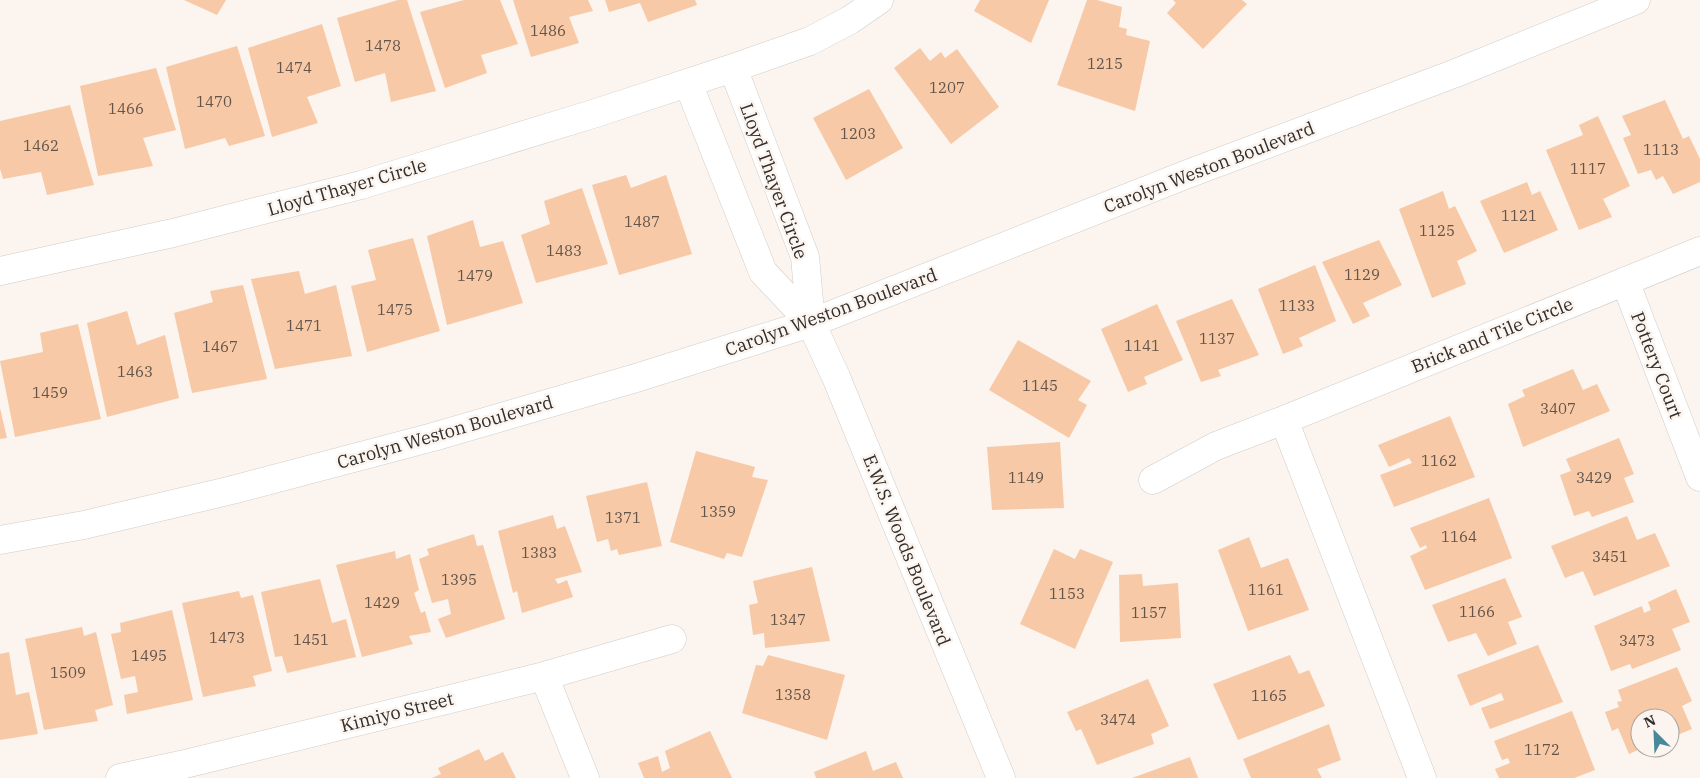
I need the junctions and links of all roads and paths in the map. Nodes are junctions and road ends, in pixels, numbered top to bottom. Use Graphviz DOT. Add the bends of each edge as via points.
graph roads {
  1 [pos="879,0"];
  2 [pos="1636,0"];
  3 [pos="733,68"];
  4 [pos="688,83"];
  5 [pos="1700,251"];
  6 [pos="0,271"];
  7 [pos="1626,281"];
  8 [pos="812,322"];
  9 [pos="1284,420"];
  10 [pos="1700,477"];
  11 [pos="1153,480"];
  12 [pos="0,540"];
  13 [pos="672,639"];
  14 [pos="544,676"];
  15 [pos="188,771"];
  16 [pos="120,778"];
  17 [pos="585,778"];
  18 [pos="1001,778"];
  19 [pos="1422,778"];
  1 -- 3 [label="street, Lloyd Thayer Circle" via="810,41"];
  2 -- 8 [label="street, Carolyn Weston Boulevard"];
  3 -- 4 [label="street, Lloyd Thayer Circle"];
  3 -- 8 [label="street, Lloyd Thayer Circle" via="805,257"];
  4 -- 6 [label="street, Lloyd Thayer Circle" via="361,185 173,233"];
  4 -- 8 [label="street" via="763,272"];
  5 -- 7 [label="street, Brick and Tile Circle"];
  7 -- 9 [label="street, Brick and Tile Circle"];
  7 -- 10 [label="street, Pottery Court"];
  8 -- 12 [label="street, Carolyn Weston Boulevard" via="423,440 84,526"];
  8 -- 18 [label="street, E.W.S. Woods Boulevard"];
  9 -- 11 [label="street, Brick and Tile Circle" via="1216,446"];
  9 -- 19 [label="street"];
  13 -- 14 [label="street, Kimiyo Street"];
  14 -- 15 [label="street, Kimiyo Street"];
  14 -- 17 [label="street"];
  15 -- 16 [label="street, Kimiyo Street"];
}
